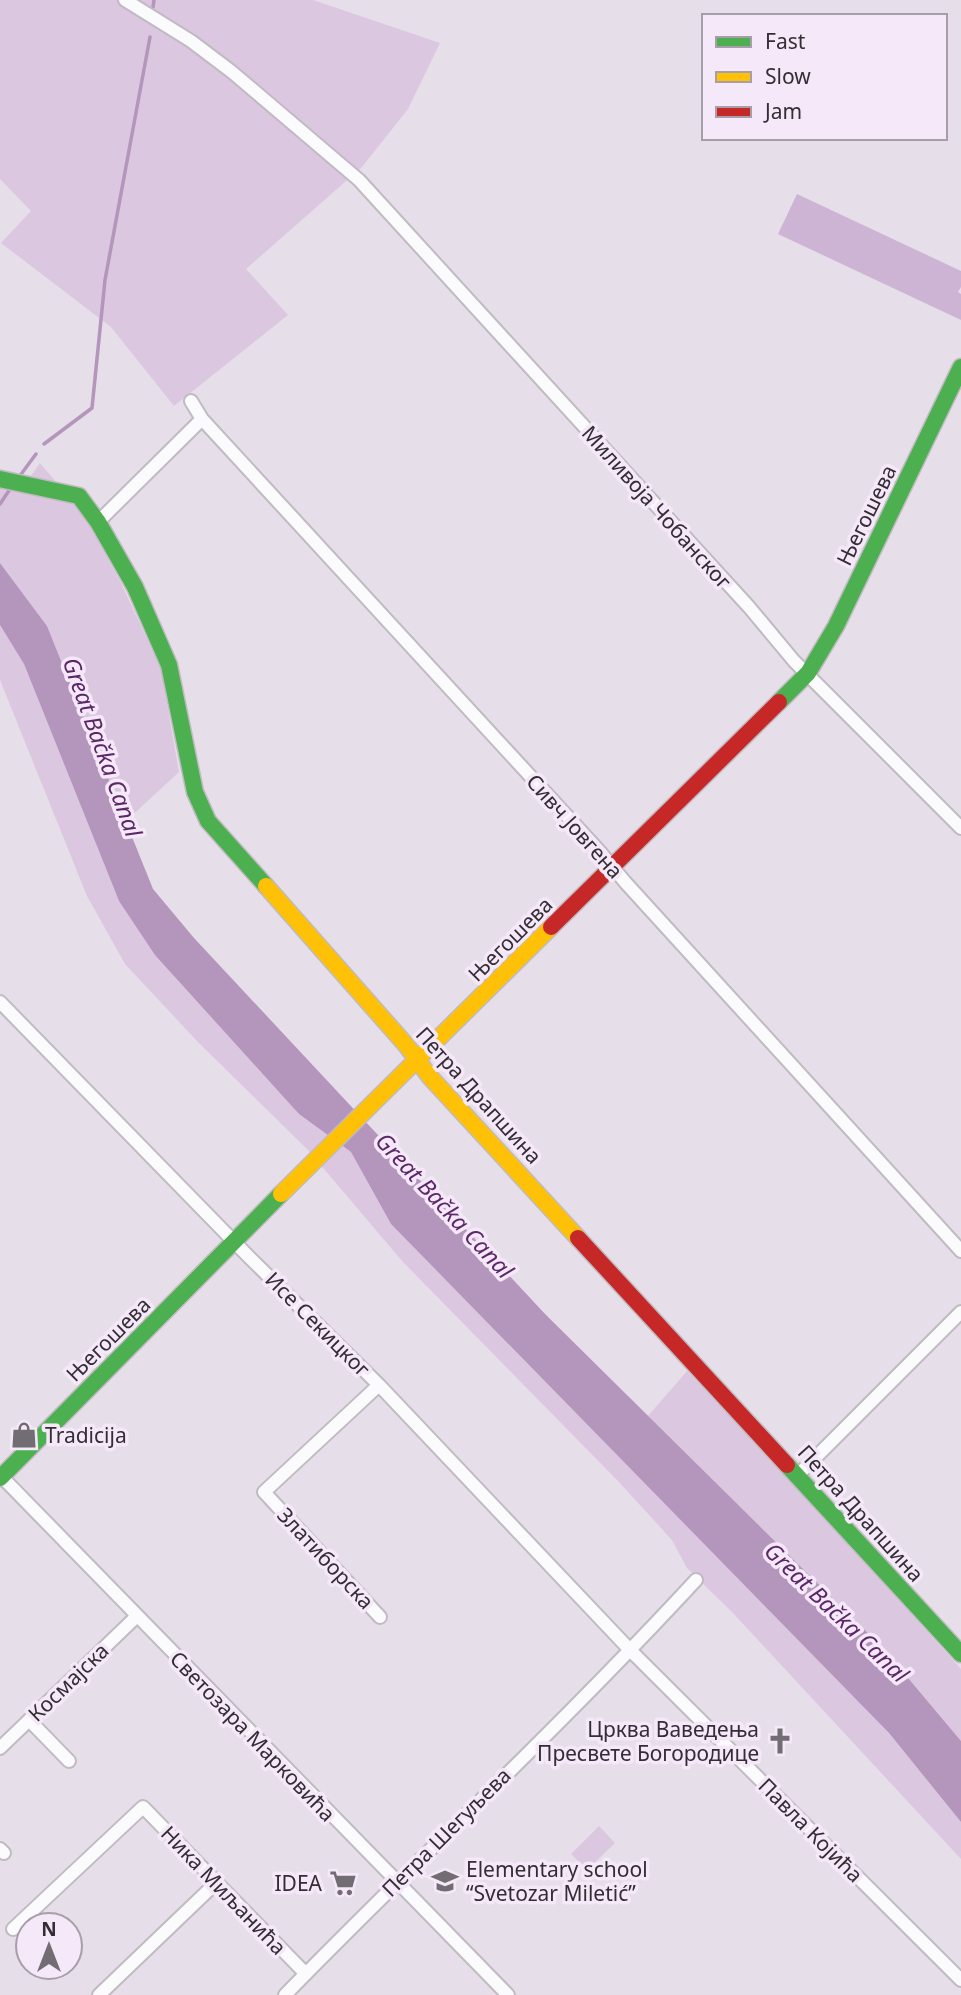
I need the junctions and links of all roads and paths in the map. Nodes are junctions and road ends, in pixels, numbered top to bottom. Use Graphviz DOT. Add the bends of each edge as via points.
graph roads {
  1 [pos="125,0"];
  2 [pos="961,367"];
  3 [pos="191,401"];
  4 [pos="202,419"];
  5 [pos="0,479"];
  6 [pos="98,522"];
  7 [pos="808,673"];
  8 [pos="961,828"];
  9 [pos="612,867"];
  10 [pos="0,1002"];
  11 [pos="417,1061"];
  12 [pos="234,1241"];
  13 [pos="961,1251"];
  14 [pos="961,1312"];
  15 [pos="379,1385"];
  16 [pos="799,1475"];
  17 [pos="1,1477"];
  18 [pos="696,1580"];
  19 [pos="137,1616"];
  20 [pos="380,1616"];
  21 [pos="631,1651"];
  22 [pos="961,1654"];
  23 [pos="29,1720"];
  24 [pos="0,1748"];
  25 [pos="69,1761"];
  26 [pos="216,1882"];
  27 [pos="395,1882"];
  28 [pos="13,1929"];
  29 [pos="306,1974"];
  30 [pos="961,1980"];
  31 [pos="99,1995"];
  32 [pos="285,1995"];
  33 [pos="508,1995"];
  1 -- 7 [label="street, Миливоја Чобанског" via="232,72 359,180"];
  2 -- 7 [label="street, Његошева" via="836,626"];
  3 -- 4 [label="street, Сивч Јовгена"];
  4 -- 6 [label="street"];
  4 -- 9 [label="street, Сивч Јовгена"];
  5 -- 6 [label="street, Петра Драпшина" via="79,496"];
  6 -- 11 [label="street, Петра Драпшина" via="149,614 169,665 195,792 208,821"];
  7 -- 8 [label="street, Миливоја Чобанског"];
  7 -- 9 [label="street, Његошева"];
  9 -- 11 [label="street, Његошева"];
  9 -- 13 [label="street, Сивч Јовгена"];
  10 -- 12 [label="street, Исе Секицког"];
  11 -- 12 [label="street, Његошева"];
  11 -- 16 [label="street, Петра Драпшина"];
  12 -- 15 [label="street, Исе Секицког"];
  12 -- 17 [label="street, Његошева"];
  14 -- 16 [label="street"];
  15 -- 20 [label="street, Златиборска" via="264,1492"];
  15 -- 21 [label="street, Исе Секицког"];
  16 -- 22 [label="street, Петра Драпшина"];
  17 -- 19 [label="street, Светозара Марковића"];
  18 -- 21 [label="street, Петра Шегуљева"];
  19 -- 23 [label="street, Космајска"];
  19 -- 27 [label="street, Светозара Марковића"];
  21 -- 27 [label="street, Петра Шегуљева"];
  21 -- 30 [label="street, Павла Којића"];
  23 -- 24 [label="street, Космајска"];
  23 -- 25 [label="street"];
  26 -- 28 [label="street, Ника Миљанића" via="143,1807"];
  26 -- 29 [label="street, Ника Миљанића"];
  26 -- 31 [label="street"];
  27 -- 29 [label="street, Петра Шегуљева"];
  27 -- 33 [label="street, Светозара Марковића"];
  29 -- 32 [label="street, Петра Шегуљева"];
}
